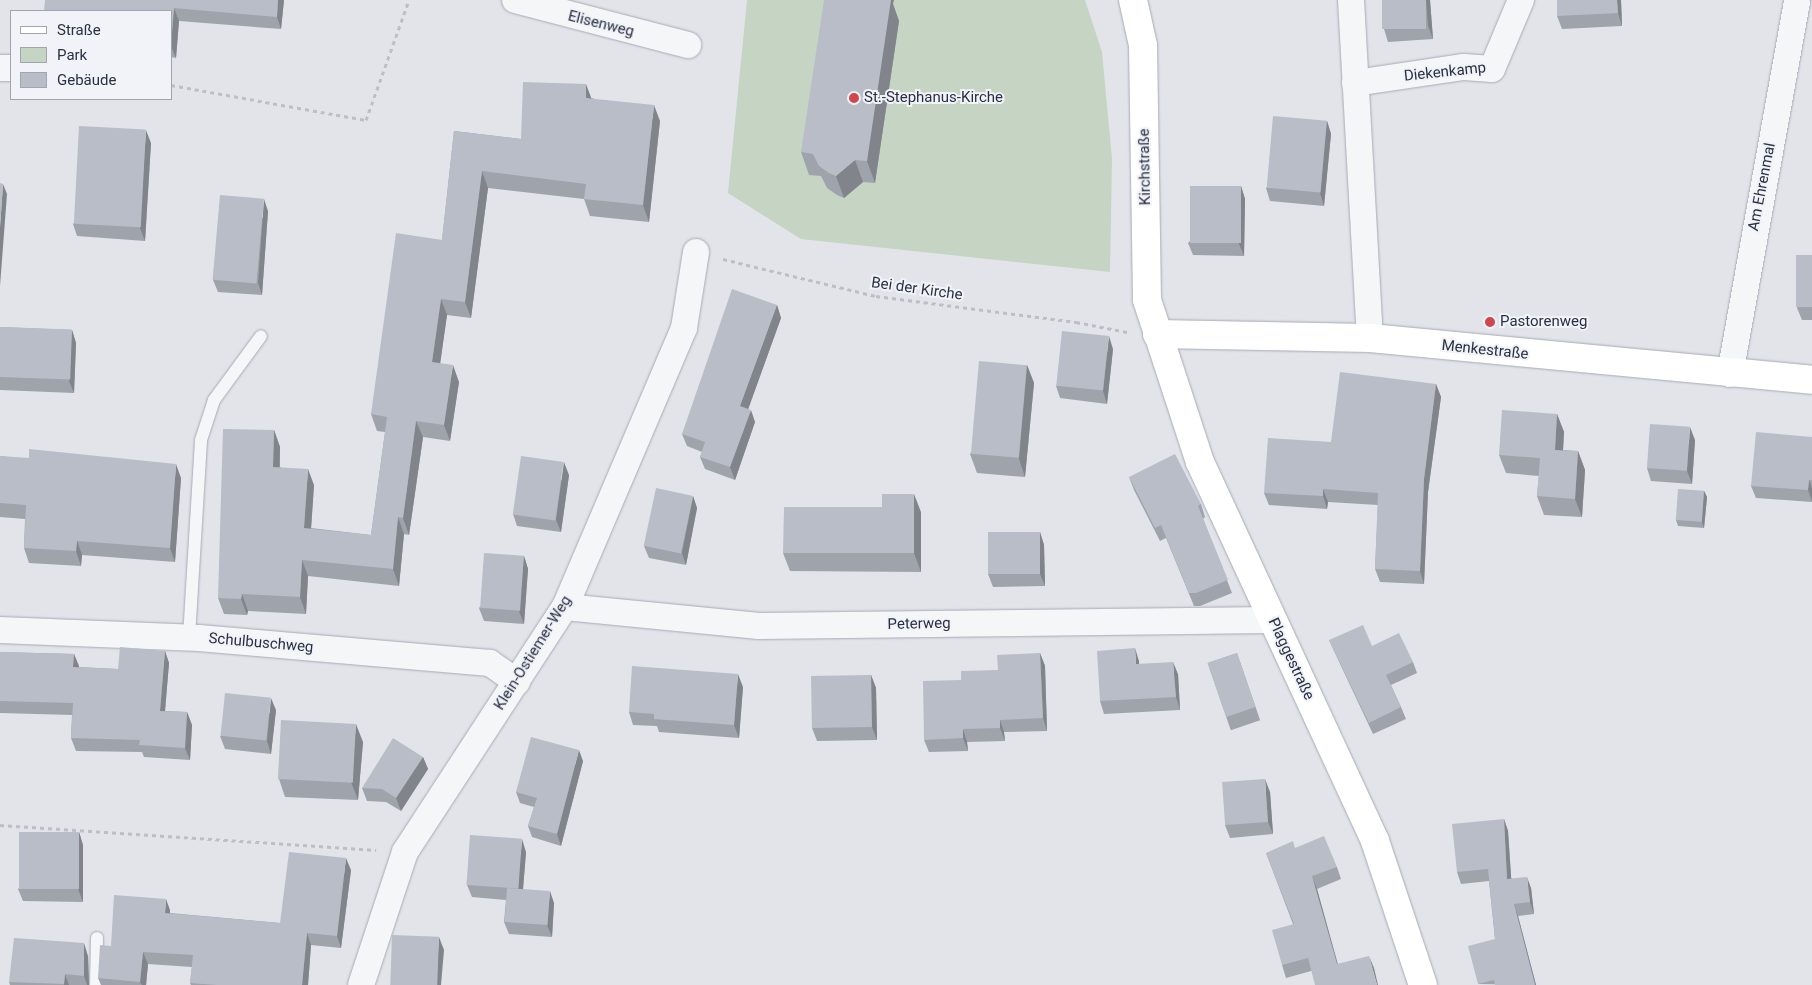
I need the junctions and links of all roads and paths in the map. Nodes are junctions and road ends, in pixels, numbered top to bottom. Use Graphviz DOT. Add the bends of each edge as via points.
graph roads {
  1 [pos="409,0"];
  2 [pos="1133,0"];
  3 [pos="1350,0"];
  4 [pos="1521,0"];
  5 [pos="1797,0"];
  6 [pos="523,2"];
  7 [pos="688,45"];
  8 [pos="1355,83"];
  9 [pos="172,85"];
  10 [pos="696,252"];
  11 [pos="1129,332"];
  12 [pos="1157,334"];
  13 [pos="260,336"];
  14 [pos="1370,338"];
  15 [pos="1730,374"];
  16 [pos="1812,380"];
  17 [pos="565,607"];
  18 [pos="1273,620"];
  19 [pos="0,630"];
  20 [pos="189,637"];
  21 [pos="516,682"];
  22 [pos="0,824"];
  23 [pos="405,852"];
  24 [pos="97,938"];
  25 [pos="96,985"];
  26 [pos="361,985"];
  27 [pos="1423,985"];
  1 -- 9 [label="path" via="366,120"];
  2 -- 12 [label="street, Kirchstraße" via="1143,45 1147,300"];
  3 -- 8 [label="street"];
  4 -- 8 [label="street, Diekenkamp" via="1492,69 1464,67"];
  5 -- 15 [label="street, Am Ehrenmal"];
  6 -- 7 [label="street, Elisenweg"];
  8 -- 14 [label="street"];
  10 -- 11 [label="path, Bei der Kirche" via="876,296"];
  10 -- 17 [label="street, Klein-Ostiemer-Weg" via="684,328"];
  12 -- 14 [label="street, Menkestraße"];
  12 -- 18 [label="street, Plaggestraße" via="1200,462"];
  13 -- 20 [label="lane" via="214,400 201,440"];
  14 -- 15 [label="street, Menkestraße"];
  15 -- 16 [label="street, Menkestraße"];
  17 -- 18 [label="street, Peterweg" via="758,626"];
  17 -- 21 [label="street, Klein-Ostiemer-Weg"];
  18 -- 27 [label="street, Plaggestraße" via="1375,841"];
  19 -- 20 [label="street, Schulbuschweg"];
  20 -- 21 [label="street, Schulbuschweg" via="490,663"];
  21 -- 23 [label="street, Klein-Ostiemer-Weg"];
  22 -- 23 [label="path"];
  23 -- 26 [label="street, Klein-Ostiemer-Weg"];
  24 -- 25 [label="lane"];
}
